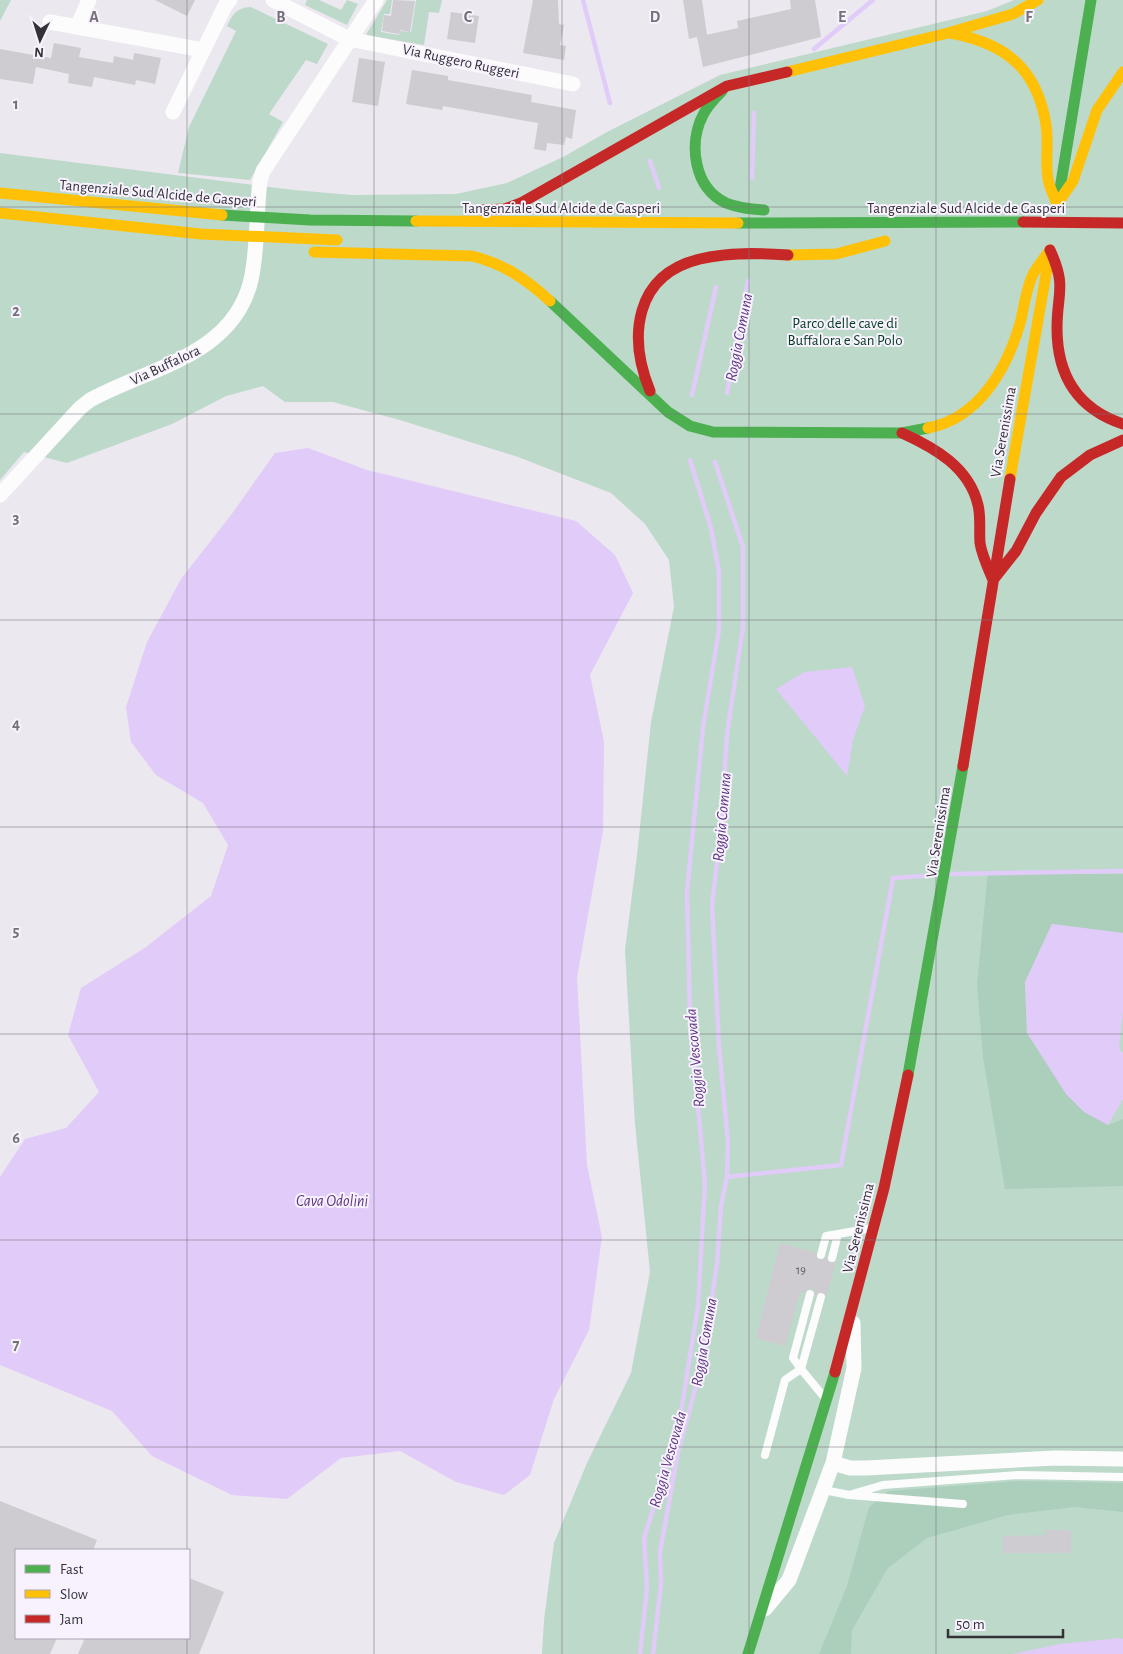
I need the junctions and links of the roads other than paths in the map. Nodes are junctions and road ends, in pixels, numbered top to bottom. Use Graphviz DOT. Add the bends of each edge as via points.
graph roads {
  1 [pos="89,0"];
  2 [pos="230,0"];
  3 [pos="273,0"];
  4 [pos="376,0"];
  5 [pos="1038,0"];
  6 [pos="1091,0"];
  7 [pos="50,22"];
  8 [pos="78,27"];
  9 [pos="948,33"];
  10 [pos="349,38"];
  11 [pos="203,50"];
  12 [pos="1123,72"];
  13 [pos="573,84"];
  14 [pos="727,86"];
  15 [pos="173,112"];
  16 [pos="0,193"];
  17 [pos="1057,204"];
  18 [pos="779,210"];
  19 [pos="907,210"];
  20 [pos="0,213"];
  21 [pos="310,220"];
  22 [pos="964,222"];
  23 [pos="1123,223"];
  24 [pos="201,234"];
  25 [pos="345,240"];
  26 [pos="836,241"];
  27 [pos="1051,241"];
  28 [pos="739,242"];
  29 [pos="768,242"];
  30 [pos="266,251"];
  31 [pos="306,252"];
  32 [pos="652,397"];
  33 [pos="1123,424"];
  34 [pos="902,433"];
  35 [pos="1123,440"];
  36 [pos="0,495"];
  37 [pos="993,580"];
  38 [pos="874,1227"];
  39 [pos="838,1234"];
  40 [pos="821,1255"];
  41 [pos="832,1258"];
  42 [pos="810,1294"];
  43 [pos="821,1297"];
  44 [pos="852,1317"];
  45 [pos="801,1369"];
  46 [pos="827,1402"];
  47 [pos="765,1455"];
  48 [pos="1123,1459"];
  49 [pos="833,1463"];
  50 [pos="1123,1476"];
  51 [pos="824,1490"];
  52 [pos="849,1495"];
  53 [pos="963,1504"];
  54 [pos="762,1612"];
  55 [pos="748,1654"];
  1 -- 8 [label="street"];
  2 -- 11 [label="street"];
  3 -- 10 [label="street"];
  4 -- 10 [label="street, Via Buffalora"];
  5 -- 9 [label="main road" via="1014,14"];
  6 -- 17 [label="main road, Via Serenissima"];
  7 -- 8 [label="street"];
  8 -- 11 [label="street"];
  9 -- 14 [label="main road"];
  9 -- 17 [label="main road" via="977,38 1000,49 1022,67 1034,84 1046,125 1048,180"];
  10 -- 13 [label="street, Via Ruggero Ruggeri"];
  10 -- 36 [label="street, Via Buffalora" via="263,171 251,278 239,310 229,325 218,337 192,354 90,400"];
  11 -- 15 [label="street"];
  12 -- 17 [label="main road" via="1097,110 1073,181"];
  14 -- 18 [label="main road" via="706,108 698,128 695,143 700,177 717,198 734,207"];
  14 -- 21 [label="main road" via="505,209 368,210"];
  16 -- 21 [label="main road, Tangenziale Sud Alcide de Gasperi" via="171,211"];
  17 -- 27 [label="main road, Via Serenissima"];
  19 -- 22 [label="main road"];
  20 -- 24 [label="main road"];
  21 -- 22 [label="main road, Tangenziale Sud Alcide de Gasperi" via="605,224"];
  22 -- 23 [label="main road, Tangenziale Sud Alcide de Gasperi"];
  24 -- 25 [label="main road"];
  24 -- 30 [label="main road" via="241,249"];
  26 -- 32 [label="main road" via="889,241 832,255 716,255 689,260 672,268 647,294 637,319 635,340 639,364"];
  27 -- 33 [label="main road" via="1062,281 1057,332 1059,349 1072,389 1083,405 1106,420"];
  27 -- 34 [label="main road" via="1031,277 1008,355 988,391 968,410 943,425"];
  27 -- 37 [label="main road, Via Serenissima"];
  28 -- 29 [label="main road"];
  31 -- 32 [label="main road" via="472,256 496,262 535,287"];
  32 -- 34 [label="main road" via="690,426 713,432"];
  34 -- 37 [label="main road" via="936,449 955,464 968,483 978,505 981,548"];
  35 -- 37 [label="main road" via="1090,455 1061,477 1036,513 1016,551"];
  37 -- 38 [label="main road, Via Serenissima" via="922,1011"];
  38 -- 39 [label="lane"];
  38 -- 44 [label="main road, Via Serenissima"];
  39 -- 40 [label="lane" via="826,1236"];
  39 -- 41 [label="lane"];
  42 -- 45 [label="lane" via="793,1358"];
  43 -- 45 [label="lane"];
  44 -- 46 [label="main road, Via Serenissima"];
  44 -- 49 [label="street" via="854,1368"];
  45 -- 46 [label="lane"];
  45 -- 47 [label="lane" via="786,1380"];
  46 -- 54 [label="main road, Via Serenissima"];
  48 -- 49 [label="street" via="1055,1458 866,1468"];
  49 -- 51 [label="street"];
  50 -- 52 [label="lane" via="1009,1476 883,1485"];
  51 -- 52 [label="lane"];
  51 -- 54 [label="street" via="789,1580"];
  52 -- 53 [label="lane"];
  54 -- 55 [label="main road, Via Serenissima"];
}
